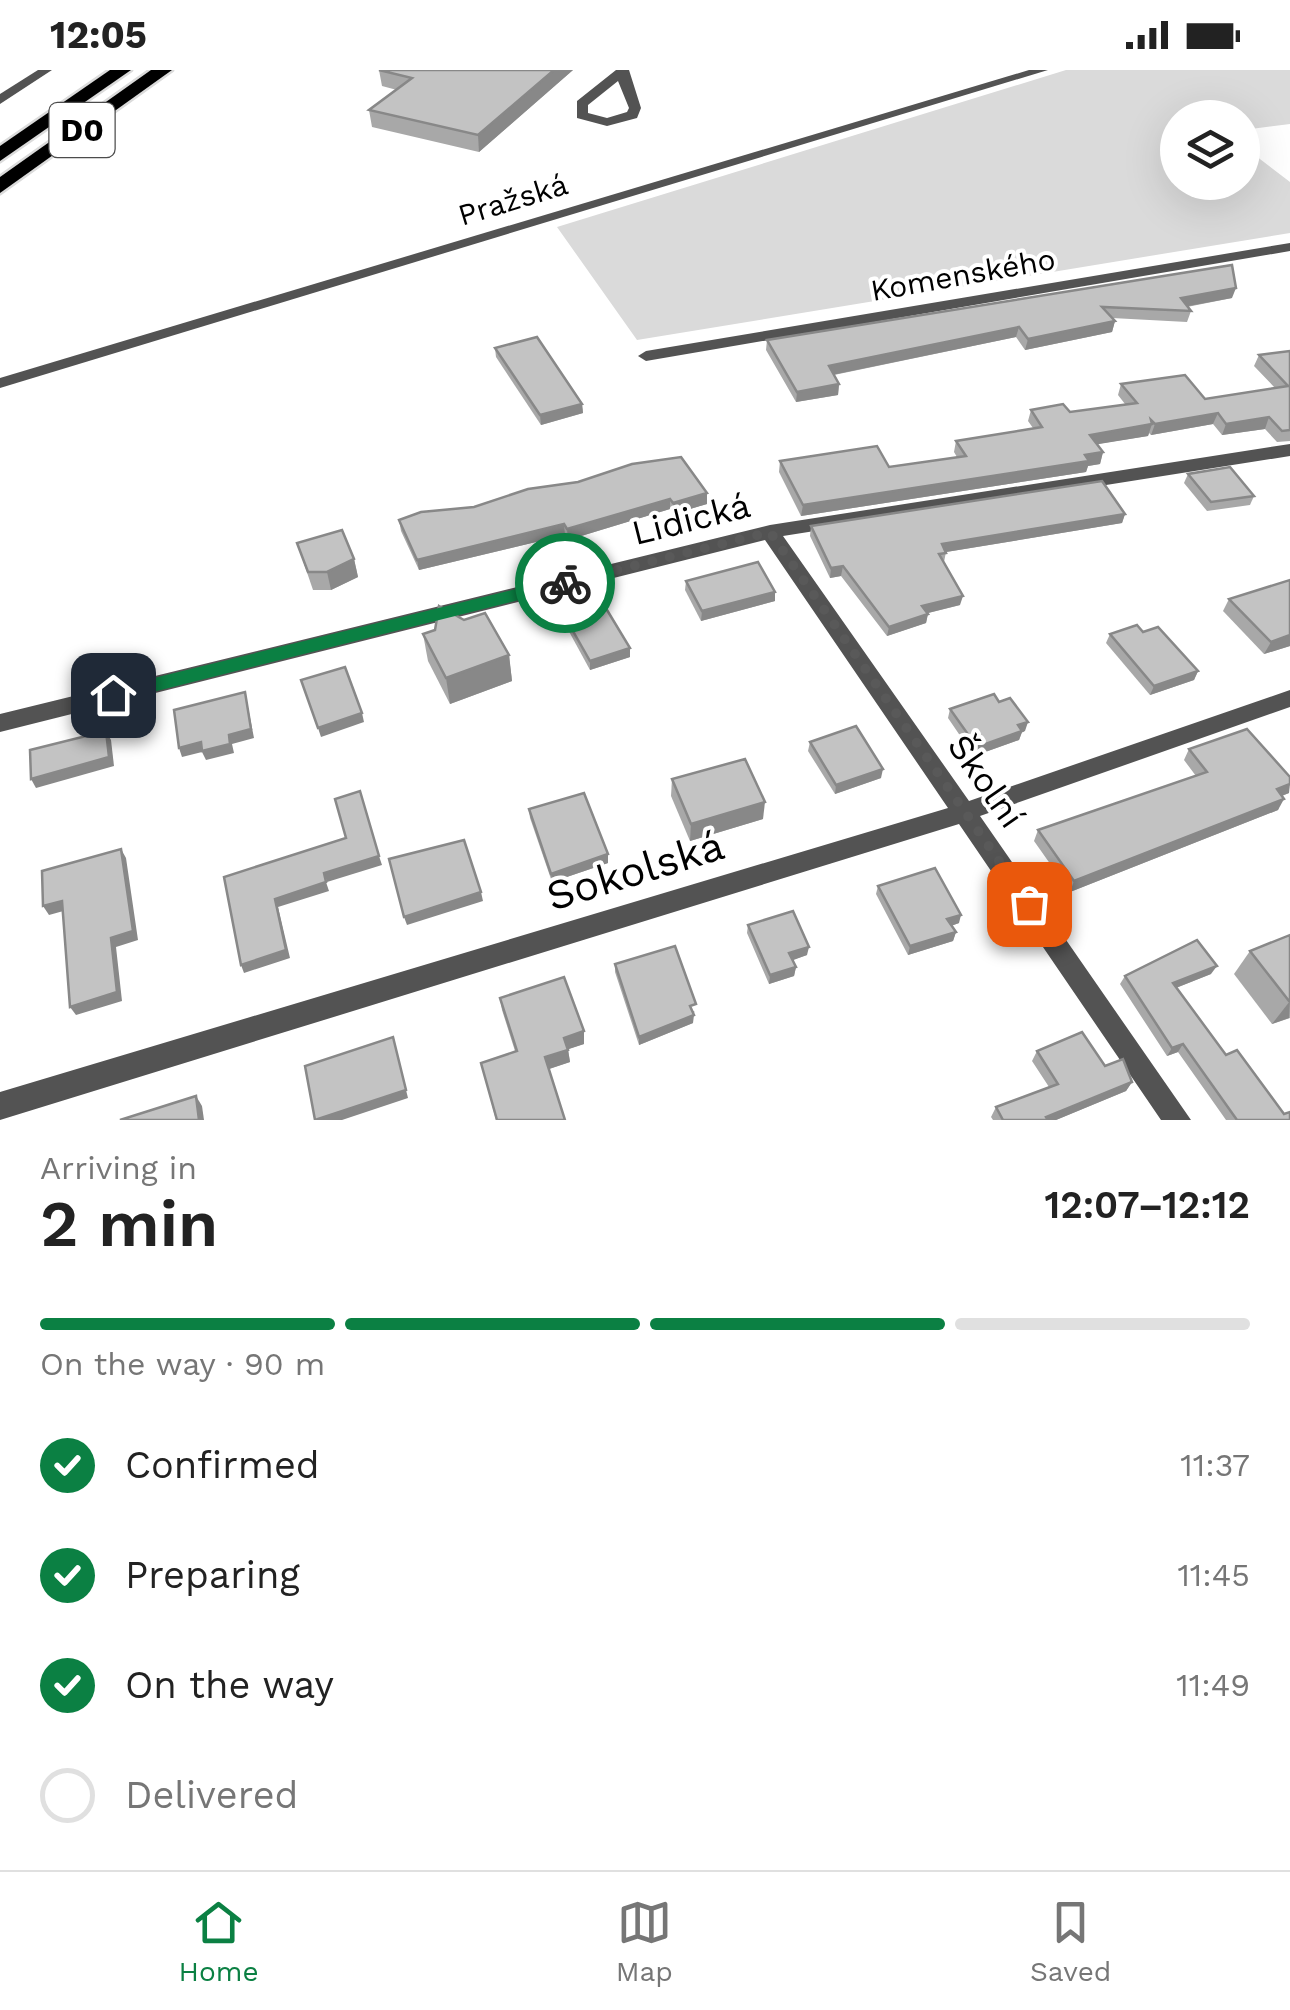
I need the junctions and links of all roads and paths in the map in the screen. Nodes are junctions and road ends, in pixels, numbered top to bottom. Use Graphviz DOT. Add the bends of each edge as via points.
graph roads {
  1 [pos="46,70"];
  2 [pos="122,70"];
  3 [pos="163,70"];
  4 [pos="1042,70"];
  5 [pos="622,71"];
  6 [pos="0,100"];
  7 [pos="0,155"];
  8 [pos="0,187"];
  9 [pos="1290,247"];
  10 [pos="646,356"];
  11 [pos="0,383"];
  12 [pos="1290,450"];
  13 [pos="770,532"];
  14 [pos="1290,698"];
  15 [pos="0,723"];
  16 [pos="965,812"];
  17 [pos="0,1106"];
  18 [pos="1177,1120"];
  1 -- 6 [label="street"];
  2 -- 7 [label="highway, D0"];
  3 -- 8 [label="highway, D0"];
  4 -- 11 [label="street, Pražská"];
  5 -- 5 [label="street" via="636,108 632,115 606,122 582,116 582,104"];
  9 -- 10 [label="street, Komenského"];
  12 -- 13 [label="street, Lidická"];
  13 -- 15 [label="street, Lidická"];
  13 -- 16 [label="street, Školní"];
  14 -- 16 [label="street, Sokolská"];
  16 -- 17 [label="street, Sokolská"];
  16 -- 18 [label="street, Školní"];
}
